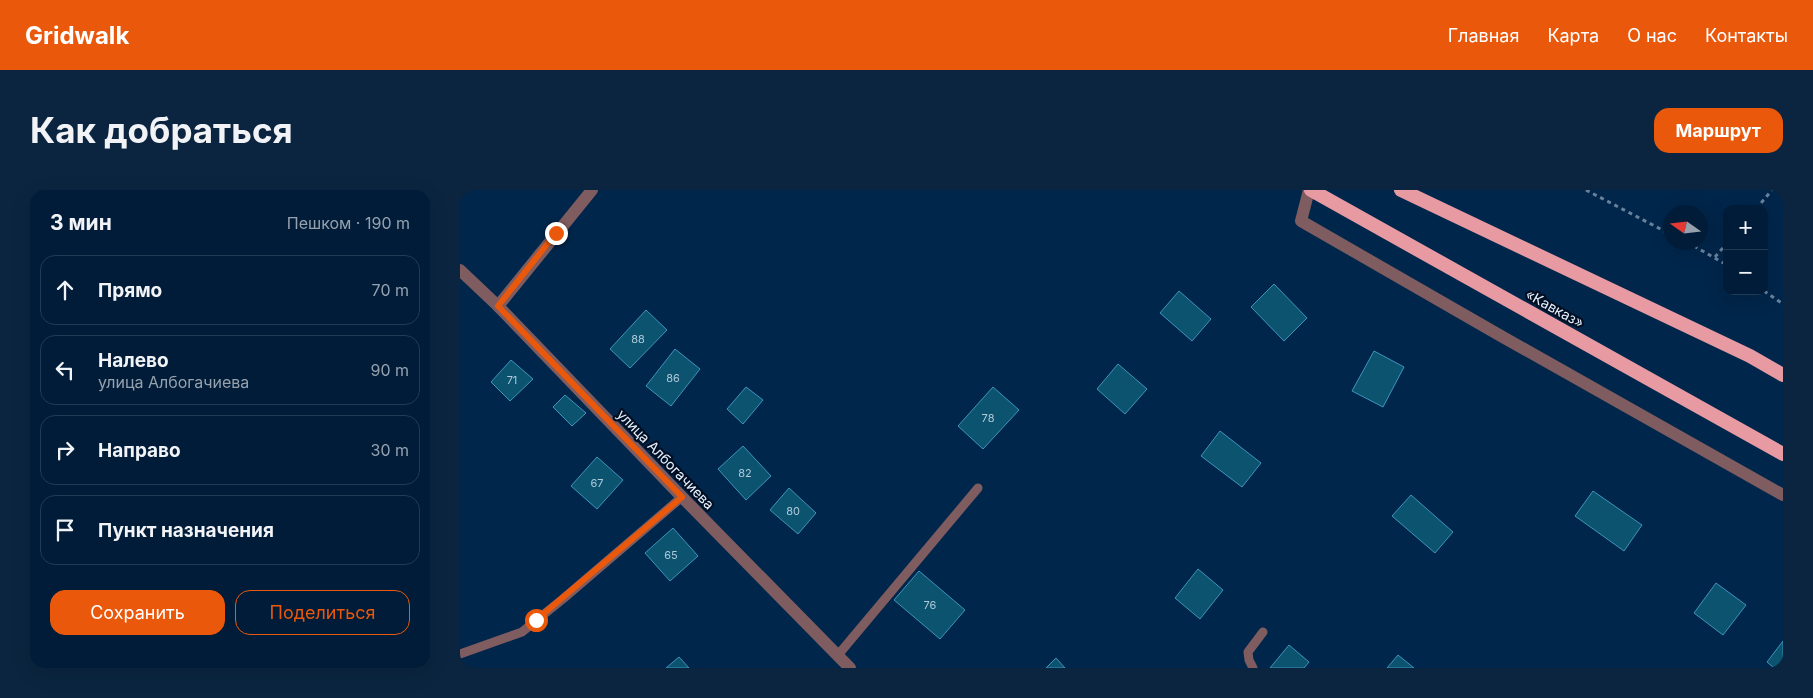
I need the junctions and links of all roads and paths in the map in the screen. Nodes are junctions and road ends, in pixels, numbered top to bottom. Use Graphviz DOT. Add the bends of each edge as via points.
graph roads {
  1 [pos="592,190"];
  2 [pos="1310,190"];
  3 [pos="1401,190"];
  4 [pos="1586,190"];
  5 [pos="1772,190"];
  6 [pos="1759,205"];
  7 [pos="1663,230"];
  8 [pos="1723,248"];
  9 [pos="1702,250"];
  10 [pos="1715,257"];
  11 [pos="1723,262"];
  12 [pos="460,270"];
  13 [pos="1768,294"];
  14 [pos="1783,304"];
  15 [pos="498,306"];
  16 [pos="1783,375"];
  17 [pos="1783,454"];
  18 [pos="978,488"];
  19 [pos="1783,495"];
  20 [pos="682,497"];
  21 [pos="1263,632"];
  22 [pos="460,654"];
  23 [pos="838,656"];
  24 [pos="850,668"];
  25 [pos="1253,668"];
  1 -- 15 [label="street"];
  2 -- 17 [label="highway, «Кавказ»"];
  2 -- 19 [label="street" via="1301,221"];
  3 -- 16 [label="highway" via="1750,356"];
  4 -- 7 [label="path"];
  5 -- 6 [label="path"];
  8 -- 10 [label="path"];
  9 -- 10 [label="path"];
  10 -- 11 [label="path"];
  12 -- 15 [label="street, улица Албогачиева"];
  13 -- 14 [label="path"];
  15 -- 20 [label="street, улица Албогачиева"];
  18 -- 23 [label="lane"];
  20 -- 22 [label="lane" via="522,632"];
  20 -- 23 [label="street, улица Албогачиева"];
  21 -- 25 [label="lane" via="1248,653"];
  23 -- 24 [label="street, улица Албогачиева"];
}
